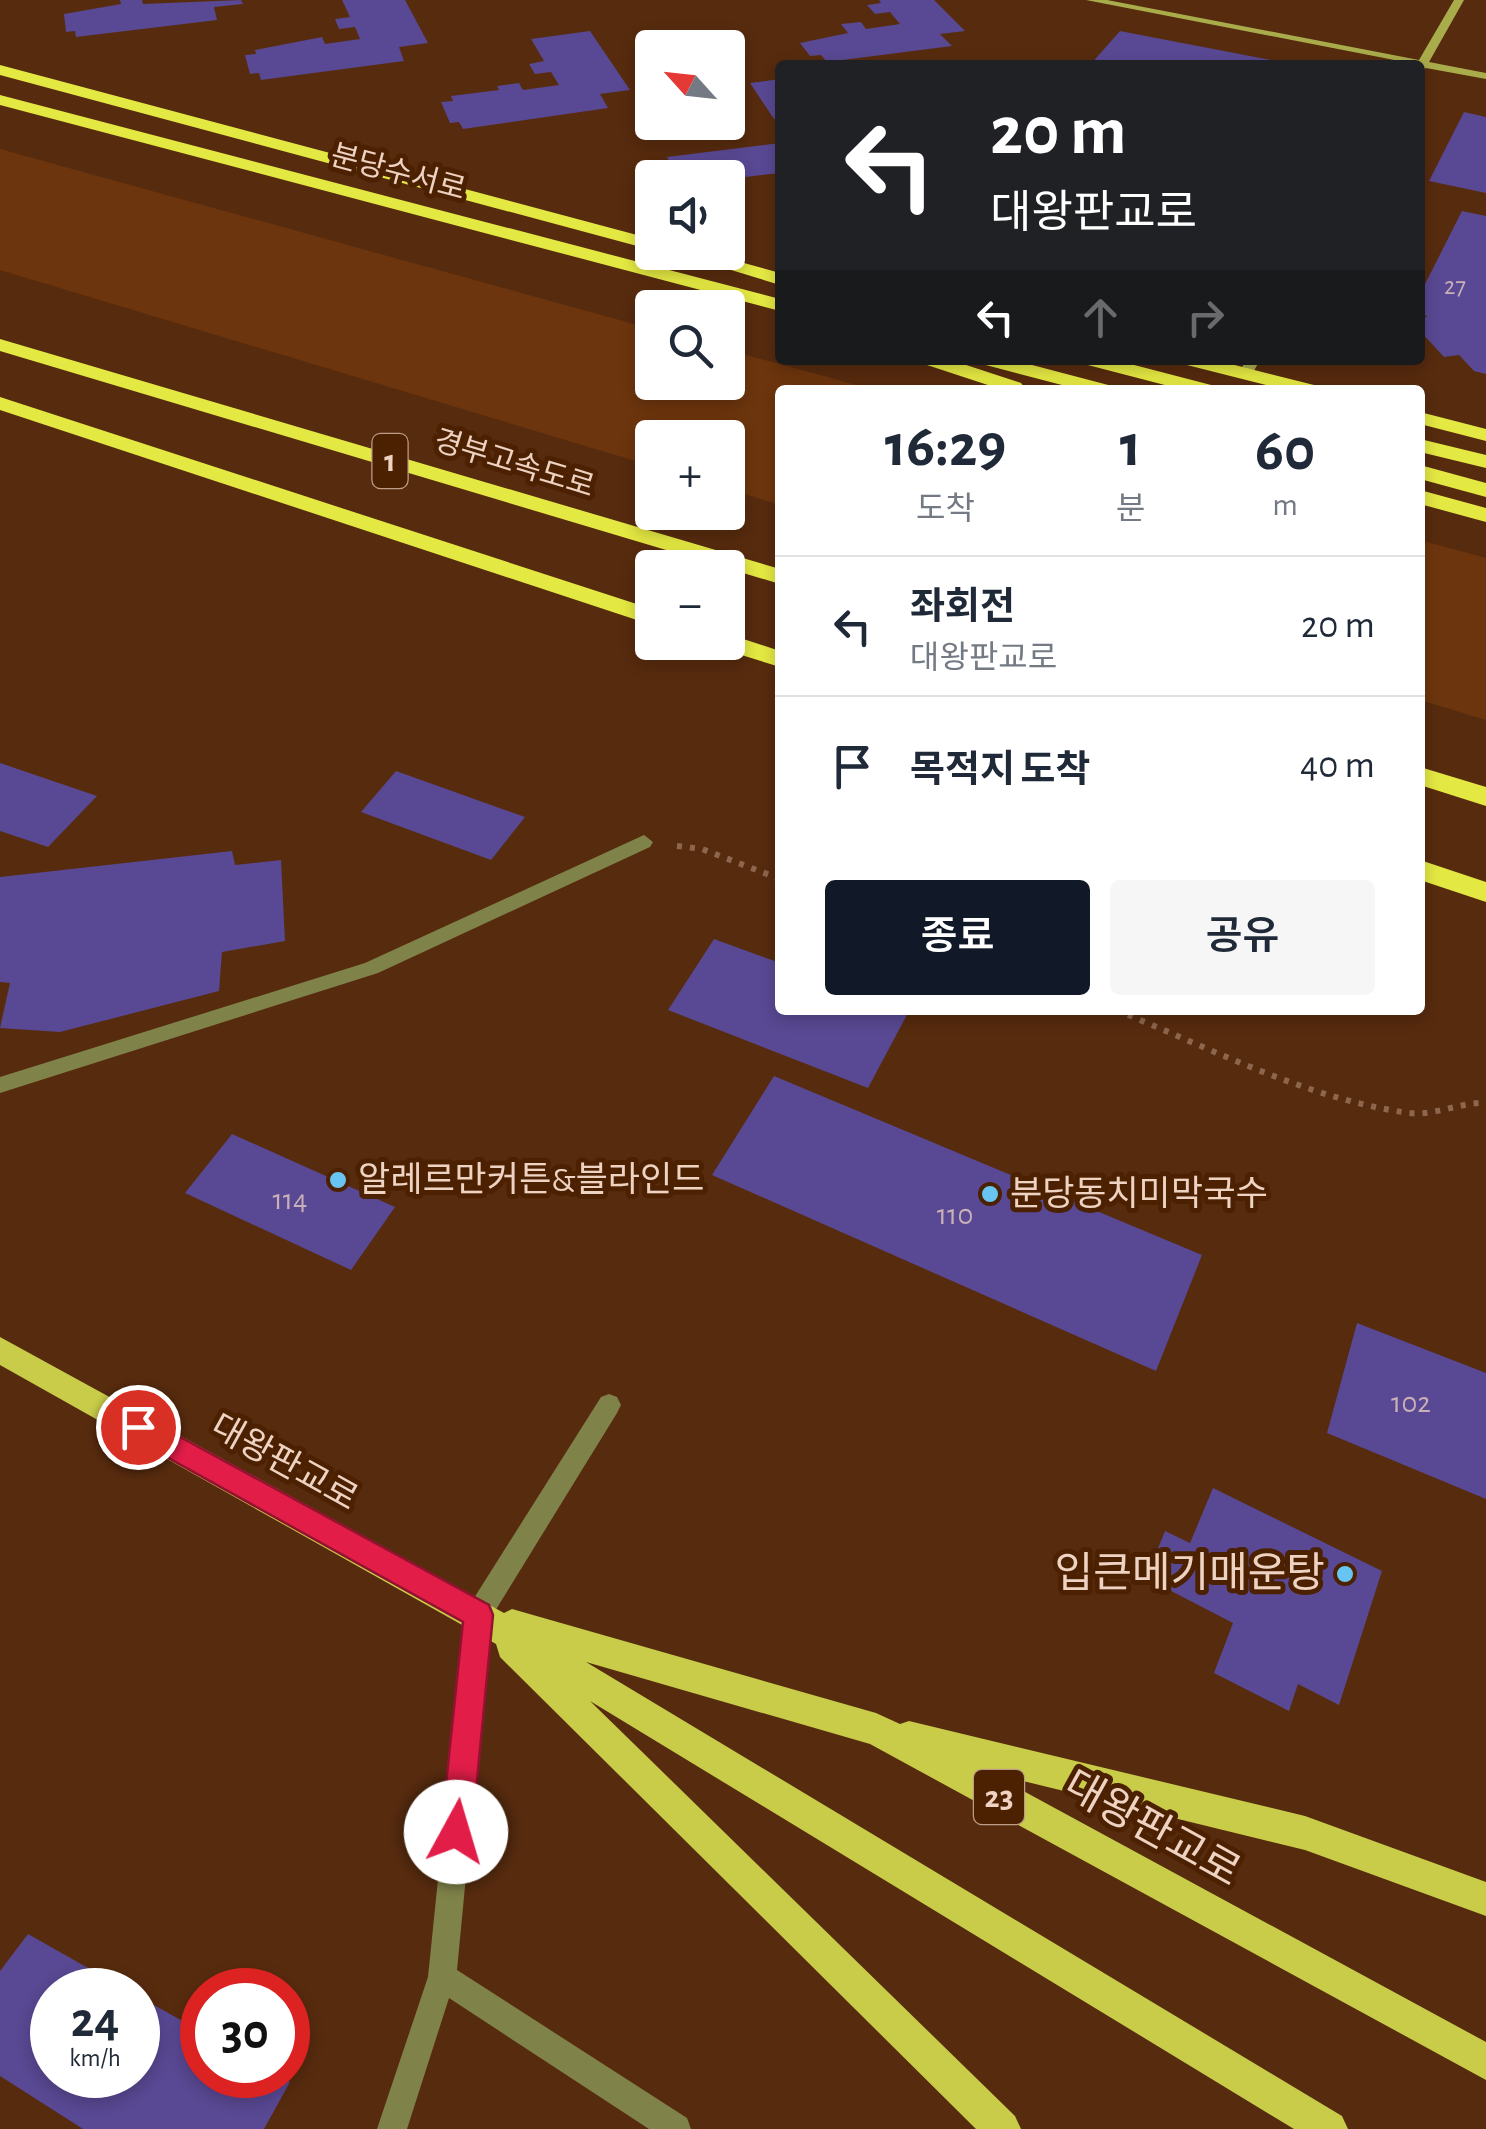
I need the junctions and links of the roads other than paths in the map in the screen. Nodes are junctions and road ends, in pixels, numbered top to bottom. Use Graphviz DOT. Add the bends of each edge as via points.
graph roads {
  1 [pos="1090,0"];
  2 [pos="1460,0"];
  3 [pos="1391,60"];
  4 [pos="1425,60"];
  5 [pos="1425,67"];
  6 [pos="0,70"];
  7 [pos="1486,76"];
  8 [pos="0,100"];
  9 [pos="635,240"];
  10 [pos="745,269"];
  11 [pos="775,278"];
  12 [pos="775,305"];
  13 [pos="0,345"];
  14 [pos="947,365"];
  15 [pos="1008,365"];
  16 [pos="1111,365"];
  17 [pos="1250,367"];
  18 [pos="1009,385"];
  19 [pos="1086,385"];
  20 [pos="1189,385"];
  21 [pos="1298,385"];
  22 [pos="0,403"];
  23 [pos="1425,419"];
  24 [pos="1486,435"];
  25 [pos="1425,446"];
  26 [pos="1486,462"];
  27 [pos="1425,473"];
  28 [pos="1486,490"];
  29 [pos="1425,498"];
  30 [pos="1486,514"];
  31 [pos="775,576"];
  32 [pos="635,612"];
  33 [pos="745,648"];
  34 [pos="775,658"];
  35 [pos="1425,778"];
  36 [pos="1486,797"];
  37 [pos="644,842"];
  38 [pos="1425,872"];
  39 [pos="1486,892"];
  40 [pos="0,1085"];
  41 [pos="0,1350"];
  42 [pos="609,1405"];
  43 [pos="478,1615"];
  44 [pos="876,1729"];
  45 [pos="1486,1899"];
  46 [pos="442,1978"];
  47 [pos="1486,2062"];
  48 [pos="392,2129"];
  49 [pos="676,2129"];
  50 [pos="1002,2129"];
  51 [pos="1329,2129"];
  1 -- 3 [label="street"];
  2 -- 4 [label="street"];
  5 -- 7 [label="street"];
  6 -- 9 [label="highway, 분당수서로"];
  8 -- 12 [label="highway, 분당수서로"];
  10 -- 11 [label="highway"];
  13 -- 31 [label="highway, 경부고속도로 / 1"];
  14 -- 18 [label="highway"];
  15 -- 19 [label="highway"];
  16 -- 20 [label="highway"];
  17 -- 21 [label="highway"];
  22 -- 32 [label="highway, 1"];
  23 -- 24 [label="highway"];
  25 -- 26 [label="highway"];
  27 -- 28 [label="highway"];
  29 -- 30 [label="highway"];
  33 -- 34 [label="highway"];
  35 -- 36 [label="highway"];
  37 -- 40 [label="street" via="371,968"];
  38 -- 39 [label="highway"];
  41 -- 43 [label="main road, 대왕판교로 / 23"];
  42 -- 43 [label="street"];
  43 -- 44 [label="main road, 대왕판교로 / 23"];
  43 -- 46 [label="street"];
  43 -- 50 [label="main road"];
  43 -- 51 [label="main road, 대왕판교로 / 23"];
  44 -- 45 [label="main road" via="1305,1833"];
  44 -- 47 [label="main road, 대왕판교로 / 23"];
  46 -- 48 [label="street"];
  46 -- 49 [label="street"];
}
